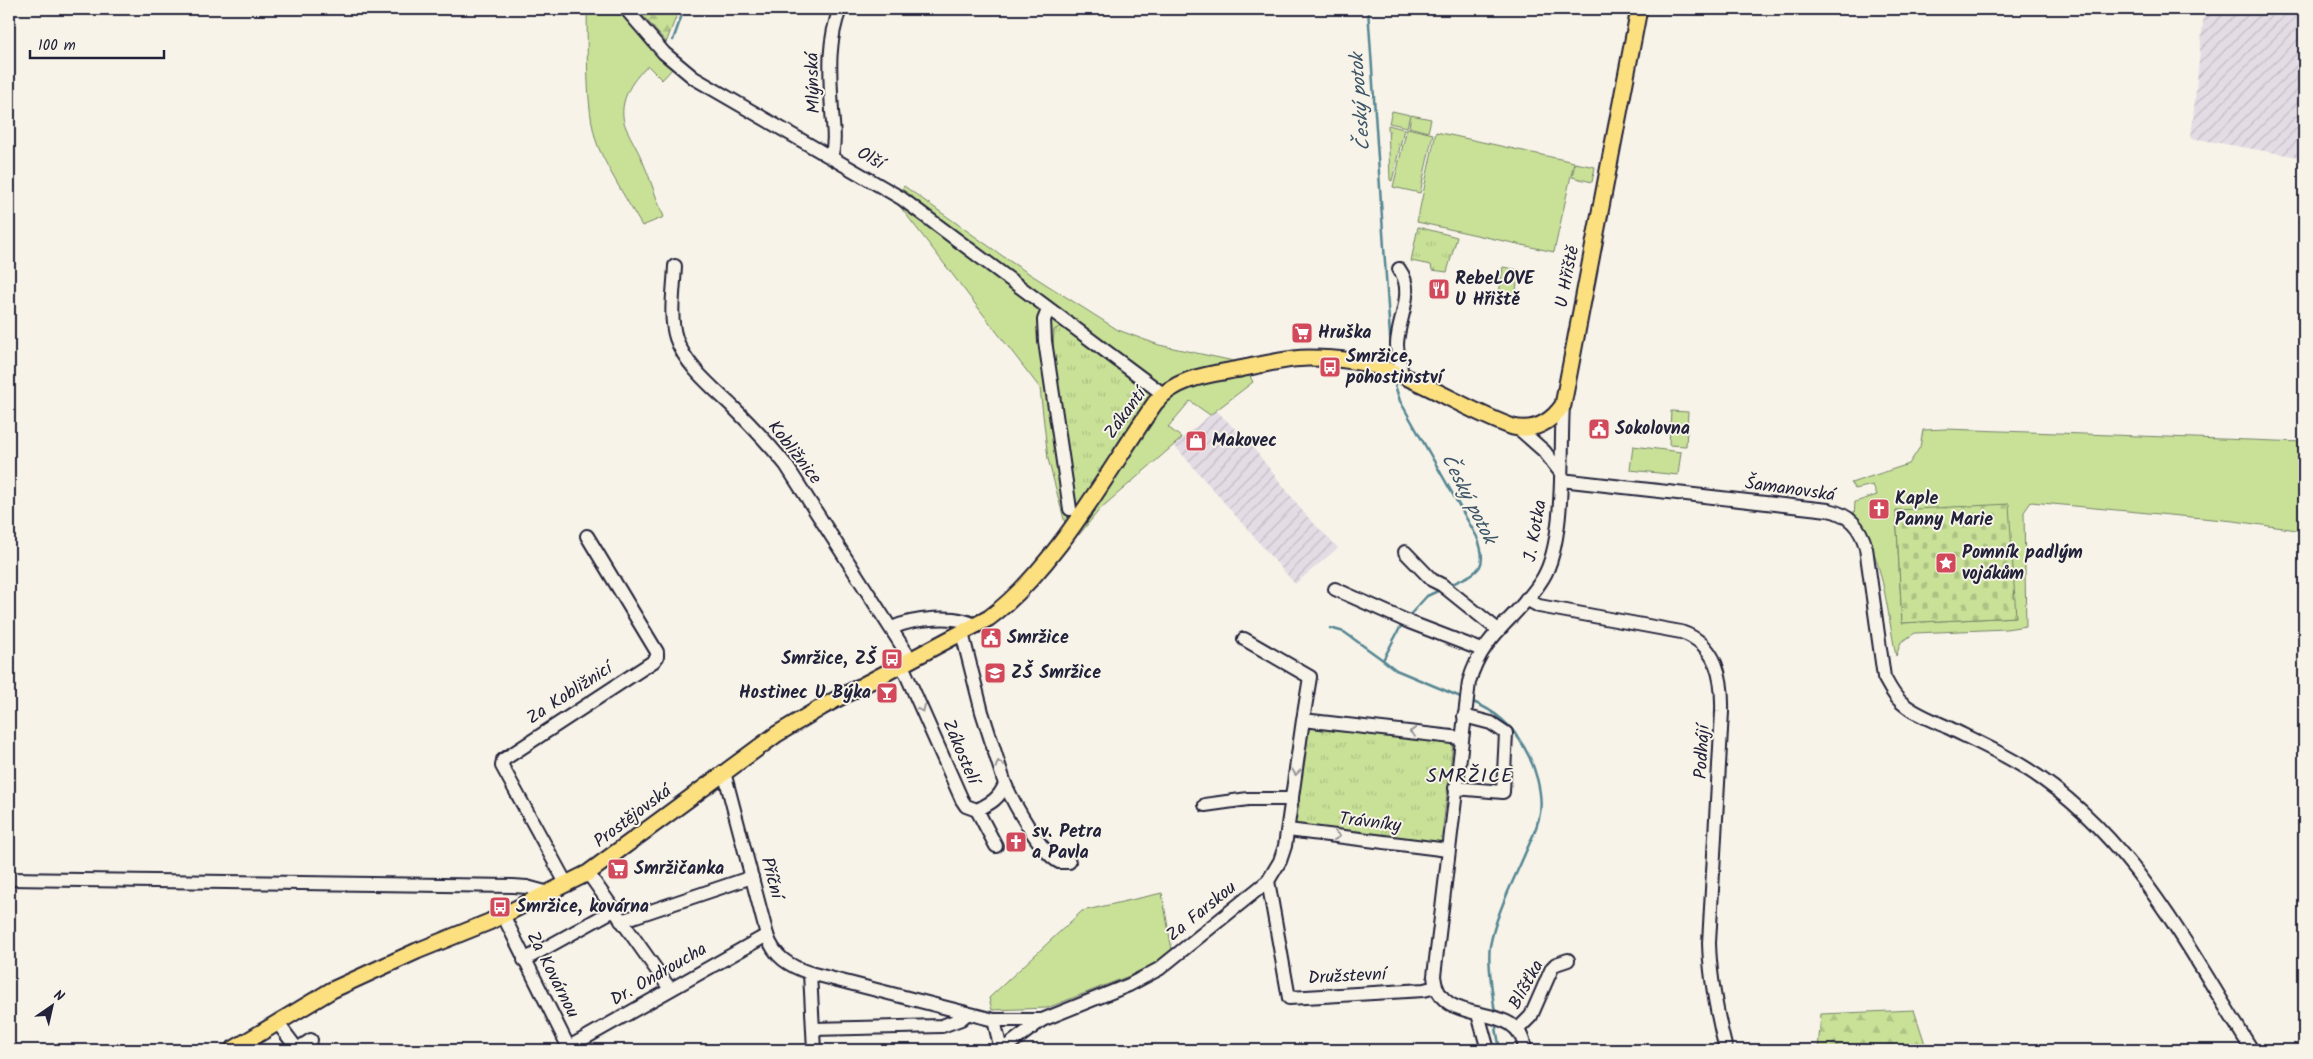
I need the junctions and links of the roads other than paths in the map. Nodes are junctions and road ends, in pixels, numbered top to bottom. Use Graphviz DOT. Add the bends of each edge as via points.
graph roads {
  1 [pos="626,9"];
  2 [pos="840,9"];
  3 [pos="1639,9"];
  4 [pos="831,157"];
  5 [pos="675,266"];
  6 [pos="1399,269"];
  7 [pos="1048,310"];
  8 [pos="1400,375"];
  9 [pos="1162,394"];
  10 [pos="1563,405"];
  11 [pos="1518,428"];
  12 [pos="1561,477"];
  13 [pos="1070,509"];
  14 [pos="587,536"];
  15 [pos="1405,552"];
  16 [pos="1335,589"];
  17 [pos="1526,599"];
  18 [pos="976,626"];
  19 [pos="892,628"];
  20 [pos="1498,630"];
  21 [pos="962,633"];
  22 [pos="1244,639"];
  23 [pos="1482,650"];
  24 [pos="906,662"];
  25 [pos="1464,713"];
  26 [pos="1303,720"];
  27 [pos="1461,738"];
  28 [pos="724,772"];
  29 [pos="1005,784"];
  30 [pos="1455,788"];
  31 [pos="1292,799"];
  32 [pos="1205,804"];
  33 [pos="977,810"];
  34 [pos="1288,830"];
  35 [pos="996,846"];
  36 [pos="1448,850"];
  37 [pos="1069,862"];
  38 [pos="588,873"];
  39 [pos="752,877"];
  40 [pos="9,879"];
  41 [pos="1268,880"];
  42 [pos="567,885"];
  43 [pos="549,893"];
  44 [pos="503,915"];
  45 [pos="617,915"];
  46 [pos="767,935"];
  47 [pos="524,960"];
  48 [pos="1568,960"];
  49 [pos="810,973"];
  50 [pos="1436,987"];
  51 [pos="670,989"];
  52 [pos="966,1014"];
  53 [pos="1483,1015"];
  54 [pos="994,1020"];
  55 [pos="1042,1020"];
  56 [pos="277,1022"];
  57 [pos="1518,1029"];
  58 [pos="813,1030"];
  59 [pos="311,1040"];
  60 [pos="570,1049"];
  61 [pos="232,1050"];
  62 [pos="297,1050"];
  63 [pos="814,1050"];
  64 [pos="1001,1050"];
  65 [pos="1488,1050"];
  66 [pos="1525,1050"];
  67 [pos="1726,1050"];
  68 [pos="2252,1050"];
  1 -- 4 [label="street, Olší" via="664,53 694,78"];
  2 -- 4 [label="street, Mlýnská" via="829,54 834,141"];
  3 -- 10 [label="main road, U Hřiště"];
  4 -- 7 [label="street, Olší" via="901,198"];
  5 -- 19 [label="street, Kobližnice" via="672,317 682,351 786,465"];
  6 -- 8 [label="street" via="1407,298 1398,338"];
  7 -- 9 [label="street, Olší"];
  7 -- 13 [label="street" via="1044,320 1045,341"];
  8 -- 9 [label="main road, Zákantí" via="1342,361 1303,358 1195,377"];
  8 -- 11 [label="main road, Zákantí"];
  9 -- 18 [label="main road, Zákantí" via="1056,548 1012,599"];
  10 -- 11 [label="main road" via="1543,423"];
  10 -- 12 [label="street, J. Kotka"];
  11 -- 12 [label="street" via="1544,451"];
  12 -- 17 [label="street, J. Kotka" via="1551,558 1542,580"];
  12 -- 68 [label="street, Šamanovská" via="1828,510 1847,517 1860,530 1866,548 1884,677 1894,694 1910,709 2010,758 2093,820 2142,876"];
  14 -- 42 [label="street, Za Kobližnicí" via="657,652 657,657 503,760 502,766"];
  15 -- 20 [label="street" via="1432,580"];
  16 -- 23 [label="street"];
  17 -- 20 [label="street, J. Kotka"];
  17 -- 67 [label="street, Podhájí" via="1539,606 1681,632 1698,640 1714,657 1722,712 1710,958 1716,1010"];
  18 -- 19 [label="street" via="959,619 919,620"];
  18 -- 21 [label="main road, Prostějovská"];
  19 -- 24 [label="street, Kobližnice"];
  20 -- 23 [label="street"];
  21 -- 24 [label="main road, Prostějovská"];
  29 -- 21 [label="street, Zákostelí, one-way"];
  22 -- 26 [label="street" via="1310,677"];
  23 -- 25 [label="street" via="1474,664"];
  24 -- 28 [label="main road, Prostějovská" via="804,718"];
  24 -- 33 [label="street, Zákostelí, one-way" via="962,800 966,806"];
  25 -- 27 [label="street"];
  25 -- 30 [label="street" via="1491,723 1506,733 1503,792"];
  27 -- 26 [label="street, one-way"];
  26 -- 31 [label="street, one-way"];
  27 -- 30 [label="street"];
  28 -- 38 [label="main road, Prostějovská"];
  28 -- 39 [label="street, Příční"];
  29 -- 33 [label="street, Zákostelí" via="995,801"];
  29 -- 37 [label="street, Zákostelí" via="1017,812 1050,854 1059,862"];
  30 -- 36 [label="street"];
  31 -- 32 [label="street" via="1248,799"];
  31 -- 34 [label="street, Za Farskou"];
  33 -- 35 [label="street"];
  34 -- 36 [label="street, Trávníky, one-way"];
  34 -- 41 [label="street, Za Farskou" via="1280,862"];
  36 -- 50 [label="street" via="1434,976"];
  38 -- 42 [label="main road, Prostějovská"];
  38 -- 45 [label="street"];
  39 -- 45 [label="street"];
  39 -- 46 [label="street, Příční"];
  40 -- 43 [label="street" via="494,885 527,886"];
  41 -- 50 [label="street, Družstevní" via="1290,998"];
  41 -- 55 [label="street, Za Farskou" via="1159,969 1129,985"];
  42 -- 43 [label="main road, Prostějovská"];
  43 -- 44 [label="main road, Prostějovská"];
  44 -- 47 [label="street, Za Kovárnou"];
  44 -- 56 [label="main road, Prostějovská" via="332,990"];
  45 -- 47 [label="street"];
  45 -- 51 [label="street"];
  46 -- 49 [label="street, Příční" via="781,958"];
  46 -- 51 [label="street, Dr. Ondroucha"];
  47 -- 60 [label="street, Za Kovárnou"];
  48 -- 57 [label="street, Blíšťka" via="1552,968 1531,1016"];
  49 -- 52 [label="street, Příční"];
  49 -- 58 [label="street"];
  50 -- 53 [label="street, Blíšťka" via="1453,1005"];
  51 -- 60 [label="street, Dr. Ondroucha"];
  52 -- 54 [label="street, Příční"];
  52 -- 58 [label="street" via="942,1026"];
  53 -- 57 [label="street, Blíšťka" via="1510,1022"];
  53 -- 65 [label="street"];
  54 -- 55 [label="street, Za Farskou"];
  54 -- 64 [label="street"];
  55 -- 64 [label="street"];
  56 -- 61 [label="main road, Prostějovská"];
  56 -- 62 [label="street"];
  57 -- 66 [label="street, Blíšťka"];
  58 -- 63 [label="street"];
  59 -- 62 [label="street"];
}
